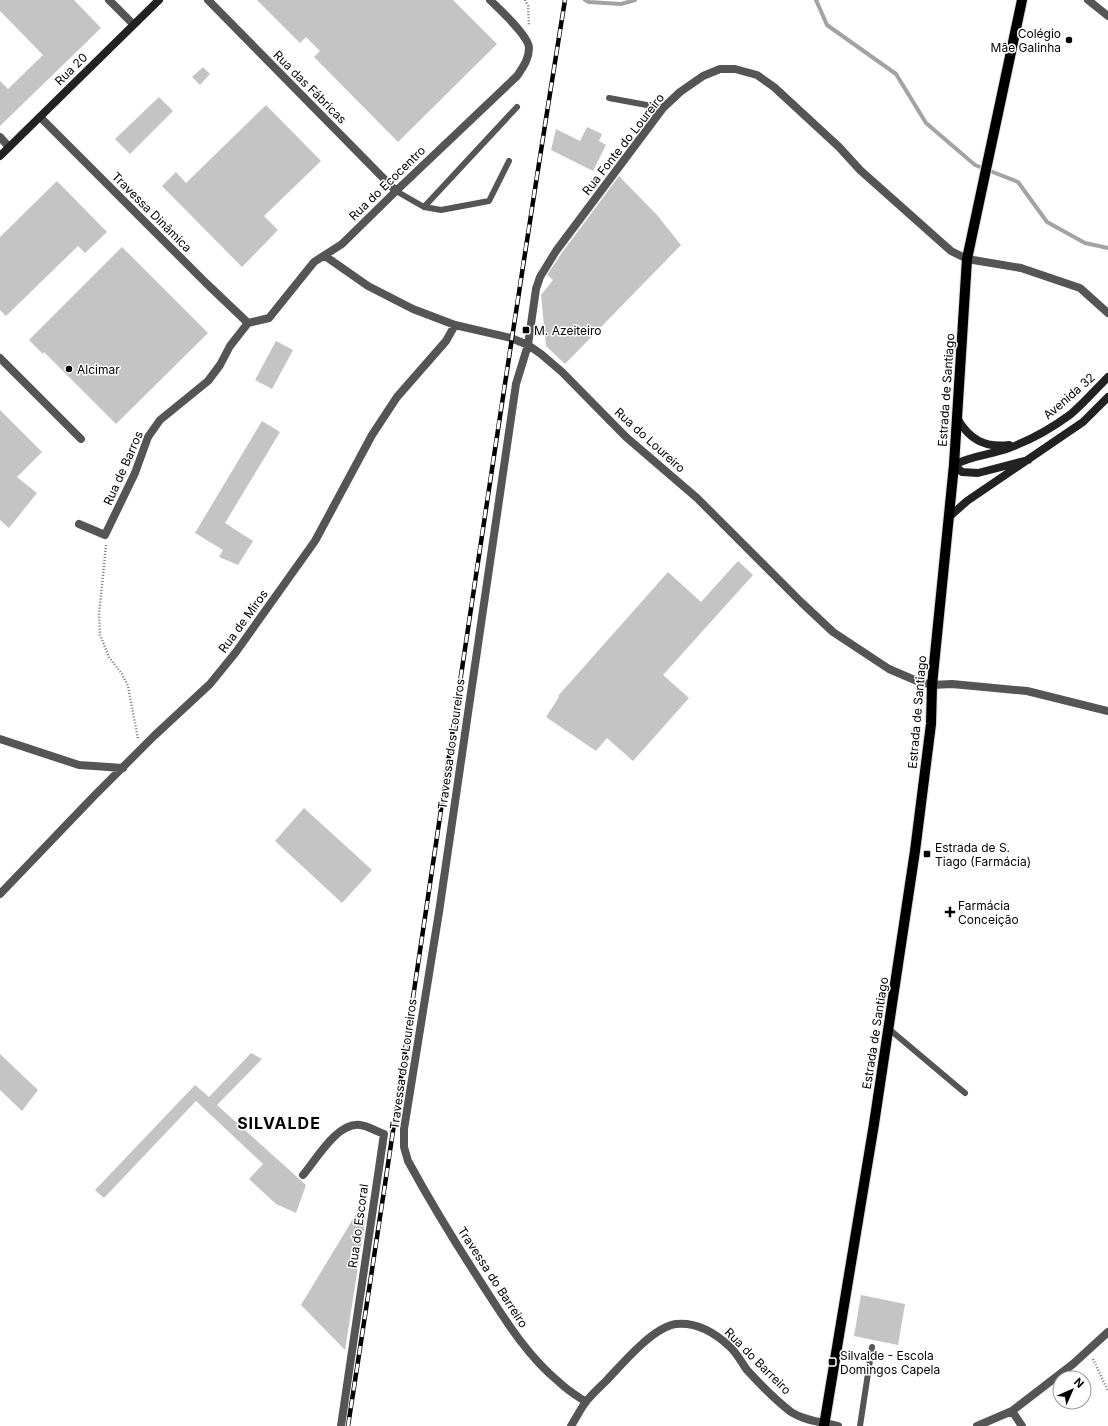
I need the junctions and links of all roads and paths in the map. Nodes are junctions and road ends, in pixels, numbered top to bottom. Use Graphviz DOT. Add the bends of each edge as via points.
graph roads {
  1 [pos="109,0"];
  2 [pos="159,0"];
  3 [pos="208,0"];
  4 [pos="490,0"];
  5 [pos="1022,0"];
  6 [pos="1088,0"];
  7 [pos="1108,16"];
  8 [pos="133,24"];
  9 [pos="609,98"];
  10 [pos="517,108"];
  11 [pos="663,108"];
  12 [pos="40,117"];
  13 [pos="0,137"];
  14 [pos="9,147"];
  15 [pos="0,156"];
  16 [pos="509,161"];
  17 [pos="396,191"];
  18 [pos="424,207"];
  19 [pos="324,256"];
  20 [pos="968,259"];
  21 [pos="1108,313"];
  22 [pos="248,323"];
  23 [pos="455,325"];
  24 [pos="528,345"];
  25 [pos="0,358"];
  26 [pos="1108,377"];
  27 [pos="1108,397"];
  28 [pos="957,418"];
  29 [pos="81,439"];
  30 [pos="1023,443"];
  31 [pos="1028,460"];
  32 [pos="954,465"];
  33 [pos="948,517"];
  34 [pos="79,524"];
  35 [pos="104,535"];
  36 [pos="932,684"];
  37 [pos="1108,711"];
  38 [pos="0,739"];
  39 [pos="140,751"];
  40 [pos="123,768"];
  41 [pos="0,894"];
  42 [pos="889,1029"];
  43 [pos="964,1093"];
  44 [pos="404,1147"];
  45 [pos="303,1176"];
  46 [pos="1108,1332"];
  47 [pos="872,1347"];
  48 [pos="1088,1350"];
  49 [pos="1108,1391"];
  50 [pos="586,1402"];
  51 [pos="1012,1412"];
  52 [pos="824,1424"];
  53 [pos="340,1426"];
  54 [pos="571,1426"];
  55 [pos="838,1426"];
  56 [pos="860,1426"];
  57 [pos="978,1426"];
  58 [pos="1022,1426"];
  1 -- 8 [label="street"];
  2 -- 8 [label="main road, Rua 20"];
  3 -- 17 [label="street, Rua das Fábricas"];
  4 -- 17 [label="street, Rua do Ecocentro" via="524,35 529,47 526,63 517,76"];
  5 -- 20 [label="main road, Estrada de Santiago"];
  6 -- 7 [label="street"];
  8 -- 12 [label="main road, Rua 20"];
  9 -- 11 [label="lane"];
  10 -- 18 [label="lane"];
  11 -- 20 [label="street, Rua Fonte do Loureiro" via="703,76 720,69 735,69 757,74 951,251"];
  11 -- 24 [label="street, Rua Fonte do Loureiro" via="556,251 540,277"];
  12 -- 14 [label="main road, Rua 20"];
  12 -- 22 [label="street, Travessa Dinâmica"];
  13 -- 14 [label="street"];
  14 -- 15 [label="main road, Rua 20"];
  16 -- 18 [label="lane" via="489,201 441,210"];
  17 -- 18 [label="lane"];
  17 -- 19 [label="street, Rua do Ecocentro" via="342,244"];
  19 -- 22 [label="street, Rua do Ecocentro" via="314,262 269,318"];
  19 -- 23 [label="street, Rua do Loureiro" via="368,286 413,309"];
  20 -- 21 [label="street, Rua Fonte do Loureiro" via="1021,268 1080,288"];
  20 -- 28 [label="main road, Estrada de Santiago"];
  22 -- 35 [label="street, Rua de Barros" via="208,381 160,420 148,437 135,473"];
  23 -- 24 [label="street, Rua do Loureiro" via="511,338"];
  23 -- 39 [label="street, Rua de Miros" via="446,341 397,397 372,435 315,541 236,652 210,684"];
  24 -- 36 [label="street, Rua do Loureiro" via="562,372 626,437 697,498 833,632 888,669 917,681"];
  24 -- 44 [label="street, Travessa dos Loureiros" via="516,384 440,904 407,1100"];
  25 -- 29 [label="street"];
  26 -- 30 [label="main road, Avenida 32" via="1071,413 1048,430"];
  27 -- 31 [label="main road" via="1083,422"];
  28 -- 30 [label="main road, Avenida 32" via="974,440 1000,446"];
  28 -- 32 [label="main road, Estrada de Santiago"];
  30 -- 32 [label="main road, Avenida 32" via="994,453 978,455"];
  31 -- 32 [label="main road" via="978,473 962,472"];
  31 -- 33 [label="main road" via="967,501"];
  32 -- 33 [label="main road, Estrada de Santiago"];
  33 -- 36 [label="main road, Estrada de Santiago"];
  34 -- 35 [label="street"];
  35 -- 39 [label="path" via="107,539 99,615 100,635 128,686"];
  36 -- 37 [label="street, Rua do Loureiro" via="1026,691"];
  36 -- 42 [label="main road, Estrada de Santiago" via="931,724 916,851"];
  38 -- 40 [label="street" via="79,765"];
  39 -- 40 [label="street, Rua de Miros"];
  40 -- 41 [label="street, Rua de Miros"];
  42 -- 43 [label="lane"];
  42 -- 52 [label="main road, Estrada de Santiago"];
  44 -- 50 [label="street, Travessa do Barreiro" via="417,1178 499,1310 542,1366 558,1382"];
  45 -- 53 [label="street, Rua do Escoral" via="335,1134 348,1126 360,1125 384,1134"];
  46 -- 48 [label="street"];
  47 -- 56 [label="lane"];
  48 -- 49 [label="path"];
  48 -- 51 [label="street"];
  50 -- 52 [label="street, Rua do Barreiro" via="630,1355 654,1334 676,1324 686,1324 714,1334 729,1346 747,1369 792,1412"];
  50 -- 54 [label="street, Rua do Barreiro"];
  51 -- 57 [label="street"];
  51 -- 58 [label="street"];
  52 -- 55 [label="street, Rua do Barreiro"];
}
